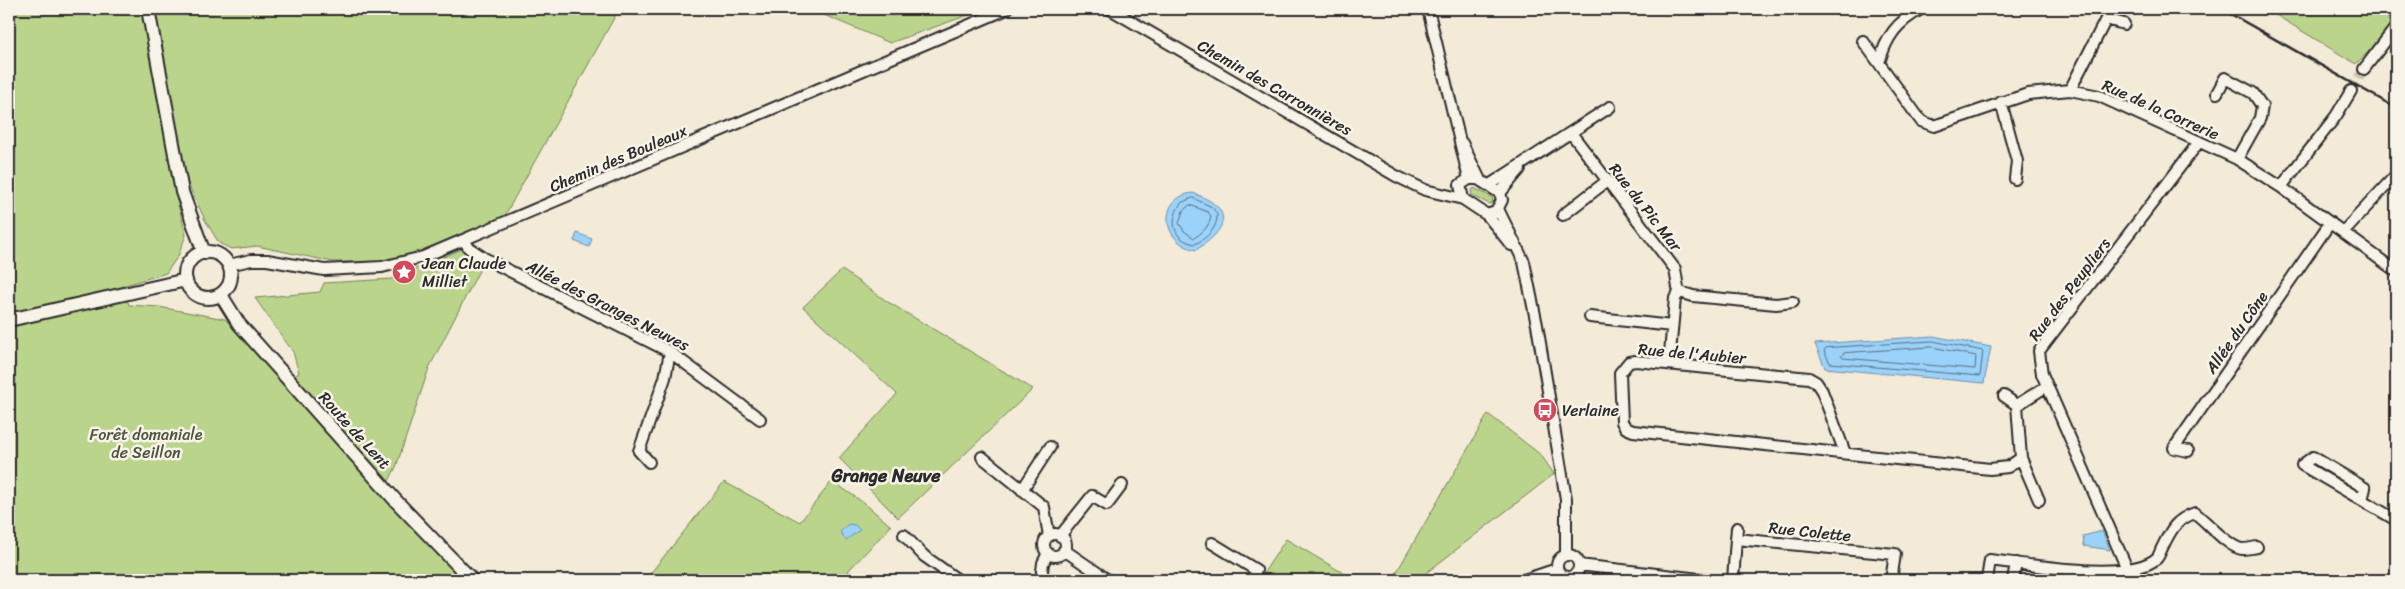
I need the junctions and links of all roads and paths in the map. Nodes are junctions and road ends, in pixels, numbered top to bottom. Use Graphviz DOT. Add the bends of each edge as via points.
graph roads {
  1 [pos="148,9"];
  2 [pos="1007,9"];
  3 [pos="1110,9"];
  4 [pos="1428,9"];
  5 [pos="1921,9"];
  6 [pos="2124,24"];
  7 [pos="2396,27"];
  8 [pos="1863,41"];
  9 [pos="1879,63"];
  10 [pos="2364,69"];
  11 [pos="2070,90"];
  12 [pos="2351,90"];
  13 [pos="2217,93"];
  14 [pos="2001,102"];
  15 [pos="1610,107"];
  16 [pos="1456,132"];
  17 [pos="1571,133"];
  18 [pos="2199,142"];
  19 [pos="2237,159"];
  20 [pos="1527,160"];
  21 [pos="2396,174"];
  22 [pos="2015,179"];
  23 [pos="1468,180"];
  24 [pos="1607,181"];
  25 [pos="1484,183"];
  26 [pos="2281,187"];
  27 [pos="1460,189"];
  28 [pos="1425,190"];
  29 [pos="1500,193"];
  30 [pos="1464,199"];
  31 [pos="1498,209"];
  32 [pos="1487,214"];
  33 [pos="1563,215"];
  34 [pos="2330,223"];
  35 [pos="2343,232"];
  36 [pos="464,240"];
  37 [pos="204,253"];
  38 [pos="1524,262"];
  39 [pos="229,265"];
  40 [pos="2396,271"];
  41 [pos="186,280"];
  42 [pos="1680,292"];
  43 [pos="221,295"];
  44 [pos="1793,302"];
  45 [pos="1590,317"];
  46 [pos="9,320"];
  47 [pos="1672,326"];
  48 [pos="670,352"];
  49 [pos="1669,364"];
  50 [pos="2047,386"];
  51 [pos="2004,396"];
  52 [pos="2017,405"];
  53 [pos="760,419"];
  54 [pos="1050,447"];
  55 [pos="2188,451"];
  56 [pos="1845,453"];
  57 [pos="982,457"];
  58 [pos="2021,458"];
  59 [pos="649,462"];
  60 [pos="1122,485"];
  61 [pos="1022,490"];
  62 [pos="2039,500"];
  63 [pos="2362,500"];
  64 [pos="2396,520"];
  65 [pos="904,535"];
  66 [pos="1054,536"];
  67 [pos="1212,543"];
  68 [pos="2257,547"];
  69 [pos="1064,550"];
  70 [pos="1048,553"];
  71 [pos="1566,555"];
  72 [pos="2016,563"];
  73 [pos="1579,565"];
  74 [pos="1557,568"];
  75 [pos="2127,569"];
  76 [pos="1572,578"];
  77 [pos="472,580"];
  78 [pos="958,580"];
  79 [pos="1041,580"];
  80 [pos="1108,580"];
  81 [pos="1252,580"];
  82 [pos="1524,580"];
  83 [pos="1708,580"];
  84 [pos="1732,580"];
  85 [pos="1891,580"];
  86 [pos="1987,580"];
  87 [pos="2013,580"];
  88 [pos="2132,580"];
  1 -- 37 [label="street" via="182,192"];
  2 -- 36 [label="street, Chemin des Bouleaux"];
  3 -- 28 [label="street, Chemin des Carronnières"];
  4 -- 16 [label="street"];
  5 -- 9 [label="street" via="1894,28"];
  6 -- 11 [label="street" via="2106,19"];
  7 -- 10 [label="street"];
  8 -- 9 [label="street, Rue de la Correrie"];
  9 -- 14 [label="street, Rue de la Correrie" via="1921,121 1934,126"];
  11 -- 14 [label="street, Rue de la Correrie" via="2028,94"];
  11 -- 18 [label="street, Rue de la Correrie" via="2099,96"];
  12 -- 26 [label="street" via="2336,116"];
  13 -- 19 [label="street" via="2225,78 2253,93 2262,106 2260,118"];
  14 -- 22 [label="street" via="2017,161"];
  15 -- 17 [label="street"];
  16 -- 23 [label="street"];
  16 -- 25 [label="street"];
  17 -- 20 [label="street"];
  17 -- 24 [label="street, Rue du Pic Mar"];
  18 -- 19 [label="street, Rue de la Correrie"];
  18 -- 50 [label="street, Rue des Peupliers" via="2039,351"];
  19 -- 26 [label="street, Rue de la Correrie"];
  20 -- 25 [label="street"];
  20 -- 29 [label="street"];
  21 -- 35 [label="street"];
  23 -- 25 [label="street"];
  23 -- 27 [label="street"];
  24 -- 33 [label="street"];
  24 -- 42 [label="street, Rue du Pic Mar" via="1675,269"];
  25 -- 29 [label="street"];
  26 -- 34 [label="street, Rue de la Correrie"];
  27 -- 28 [label="street, Chemin des Carronnières"];
  27 -- 30 [label="street"];
  28 -- 30 [label="street, Chemin des Carronnières"];
  29 -- 31 [label="street" via="1502,200"];
  30 -- 32 [label="street"];
  31 -- 32 [label="street"];
  31 -- 38 [label="street"];
  32 -- 38 [label="street"];
  34 -- 35 [label="street, Rue de la Correrie"];
  34 -- 55 [label="street, Allée du Cône" via="2174,448"];
  35 -- 40 [label="street, Rue de la Correrie"];
  36 -- 39 [label="street, Chemin des Bouleaux" via="414,260 382,267 324,270 268,260"];
  36 -- 48 [label="street, Allée des Granges Neuves" via="469,248 484,258"];
  37 -- 39 [label="street" via="219,255"];
  37 -- 41 [label="street" via="189,263"];
  38 -- 71 [label="street" via="1561,466 1568,521"];
  39 -- 43 [label="street" via="232,272 230,285"];
  41 -- 43 [label="street" via="199,297"];
  41 -- 46 [label="street"];
  42 -- 44 [label="street" via="1776,304"];
  42 -- 47 [label="street" via="1675,298"];
  43 -- 77 [label="street, Route de Lent" via="239,324"];
  45 -- 47 [label="street"];
  47 -- 49 [label="street"];
  48 -- 53 [label="street, Allée des Granges Neuves"];
  48 -- 59 [label="street" via="665,378 640,451"];
  49 -- 56 [label="street, Rue de l'Aubier" via="1809,378 1822,391"];
  49 -- 56 [label="street, Rue de l'Aubier" via="1636,361 1623,367 1620,373 1621,415 1626,428"];
  50 -- 52 [label="street"];
  50 -- 75 [label="street, Rue des Peupliers"];
  51 -- 52 [label="street"];
  52 -- 58 [label="street"];
  54 -- 61 [label="street"];
  56 -- 58 [label="street, Rue de l'Aubier" via="1990,468 2008,467"];
  57 -- 61 [label="street"];
  58 -- 62 [label="street"];
  60 -- 66 [label="street" via="1107,505 1092,496"];
  61 -- 66 [label="street" via="1044,507"];
  63 -- 63 [label="street" via="2365,488 2313,457 2302,465"];
  63 -- 64 [label="street"];
  65 -- 78 [label="street" via="924,556"];
  66 -- 69 [label="street" via="1065,542"];
  66 -- 70 [label="street" via="1044,543"];
  67 -- 81 [label="street" via="1256,570"];
  68 -- 75 [label="street" via="2241,549 2230,544 2195,513 2182,518 2157,558"];
  69 -- 70 [label="street" via="1056,556"];
  69 -- 80 [label="street"];
  70 -- 79 [label="street"];
  71 -- 73 [label="street" via="1576,558"];
  71 -- 74 [label="street" via="1560,558"];
  72 -- 75 [label="street" via="2102,572"];
  72 -- 86 [label="street" via="1990,560"];
  72 -- 87 [label="street"];
  73 -- 76 [label="street"];
  73 -- 83 [label="street"];
  74 -- 76 [label="street" via="1564,576"];
  74 -- 82 [label="street"];
  75 -- 88 [label="street, Rue des Peupliers"];
  84 -- 85 [label="street, Rue Colette" via="1737,533 1895,554"];
}
